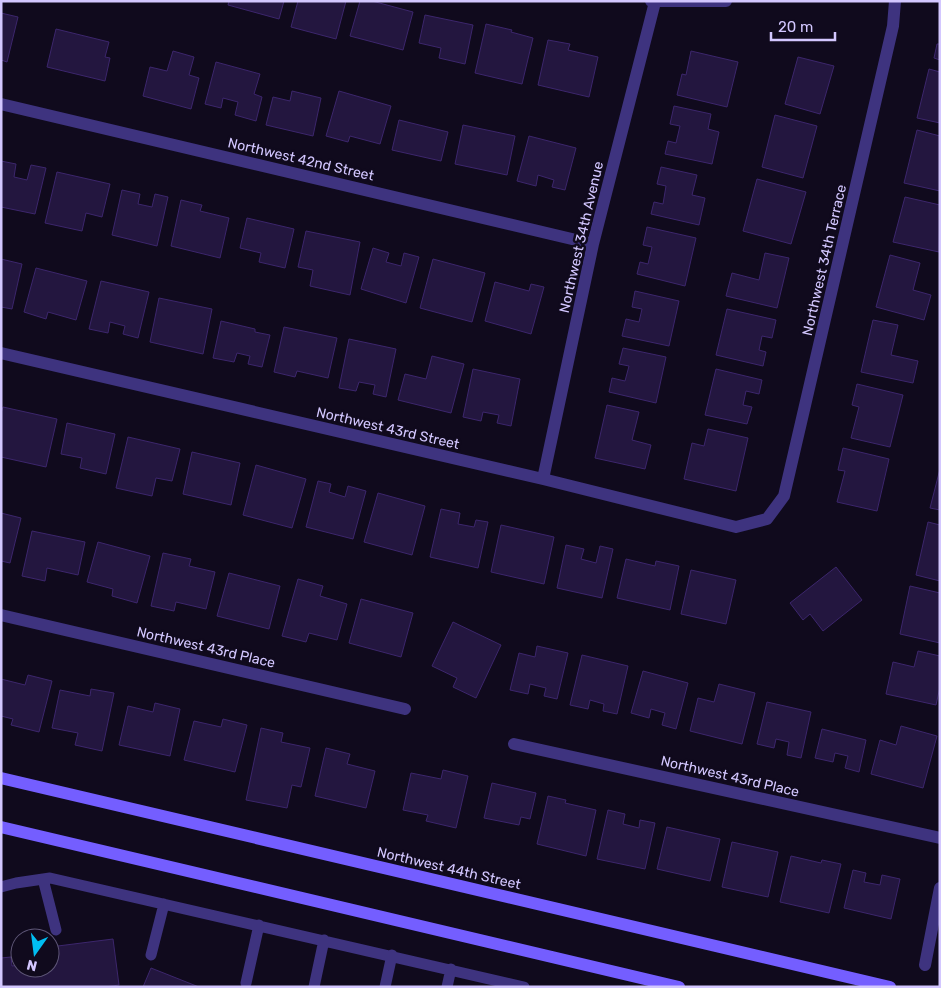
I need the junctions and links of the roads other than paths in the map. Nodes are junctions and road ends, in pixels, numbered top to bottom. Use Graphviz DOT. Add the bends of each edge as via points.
graph roads {
  1 [pos="726,1"];
  2 [pos="895,1"];
  3 [pos="653,2"];
  4 [pos="1,104"];
  5 [pos="593,244"];
  6 [pos="1,353"];
  7 [pos="543,480"];
  8 [pos="767,519"];
  9 [pos="1,615"];
  10 [pos="405,709"];
  11 [pos="514,744"];
  12 [pos="1,778"];
  13 [pos="1,827"];
  14 [pos="940,838"];
  15 [pos="43,879"];
  16 [pos="1,887"];
  17 [pos="940,888"];
  18 [pos="164,904"];
  19 [pos="259,925"];
  20 [pos="55,928"];
  21 [pos="324,940"];
  22 [pos="151,955"];
  23 [pos="392,955"];
  24 [pos="925,965"];
  25 [pos="451,969"];
  26 [pos="246,983"];
  27 [pos="518,986"];
  28 [pos="314,987"];
  29 [pos="385,987"];
  30 [pos="447,987"];
  31 [pos="679,987"];
  32 [pos="890,987"];
  1 -- 3 [label="street"];
  2 -- 8 [label="street, Northwest 34th Terrace" via="891,36 784,496"];
  3 -- 5 [label="street, Northwest 34th Avenue"];
  4 -- 5 [label="street, Northwest 42nd Street"];
  5 -- 7 [label="street, Northwest 34th Avenue"];
  6 -- 7 [label="street, Northwest 43rd Street"];
  7 -- 8 [label="street, Northwest 43rd Street" via="736,526"];
  9 -- 10 [label="street, Northwest 43rd Place"];
  11 -- 14 [label="street, Northwest 43rd Place"];
  12 -- 32 [label="street, Northwest 44th Street"];
  13 -- 31 [label="street"];
  15 -- 16 [label="lane"];
  15 -- 18 [label="lane"];
  15 -- 20 [label="lane"];
  17 -- 24 [label="street"];
  18 -- 19 [label="lane"];
  18 -- 22 [label="lane"];
  19 -- 21 [label="lane"];
  19 -- 26 [label="lane"];
  21 -- 23 [label="lane"];
  21 -- 28 [label="lane"];
  23 -- 25 [label="lane"];
  23 -- 29 [label="lane"];
  25 -- 27 [label="lane"];
  25 -- 30 [label="lane"];
}
